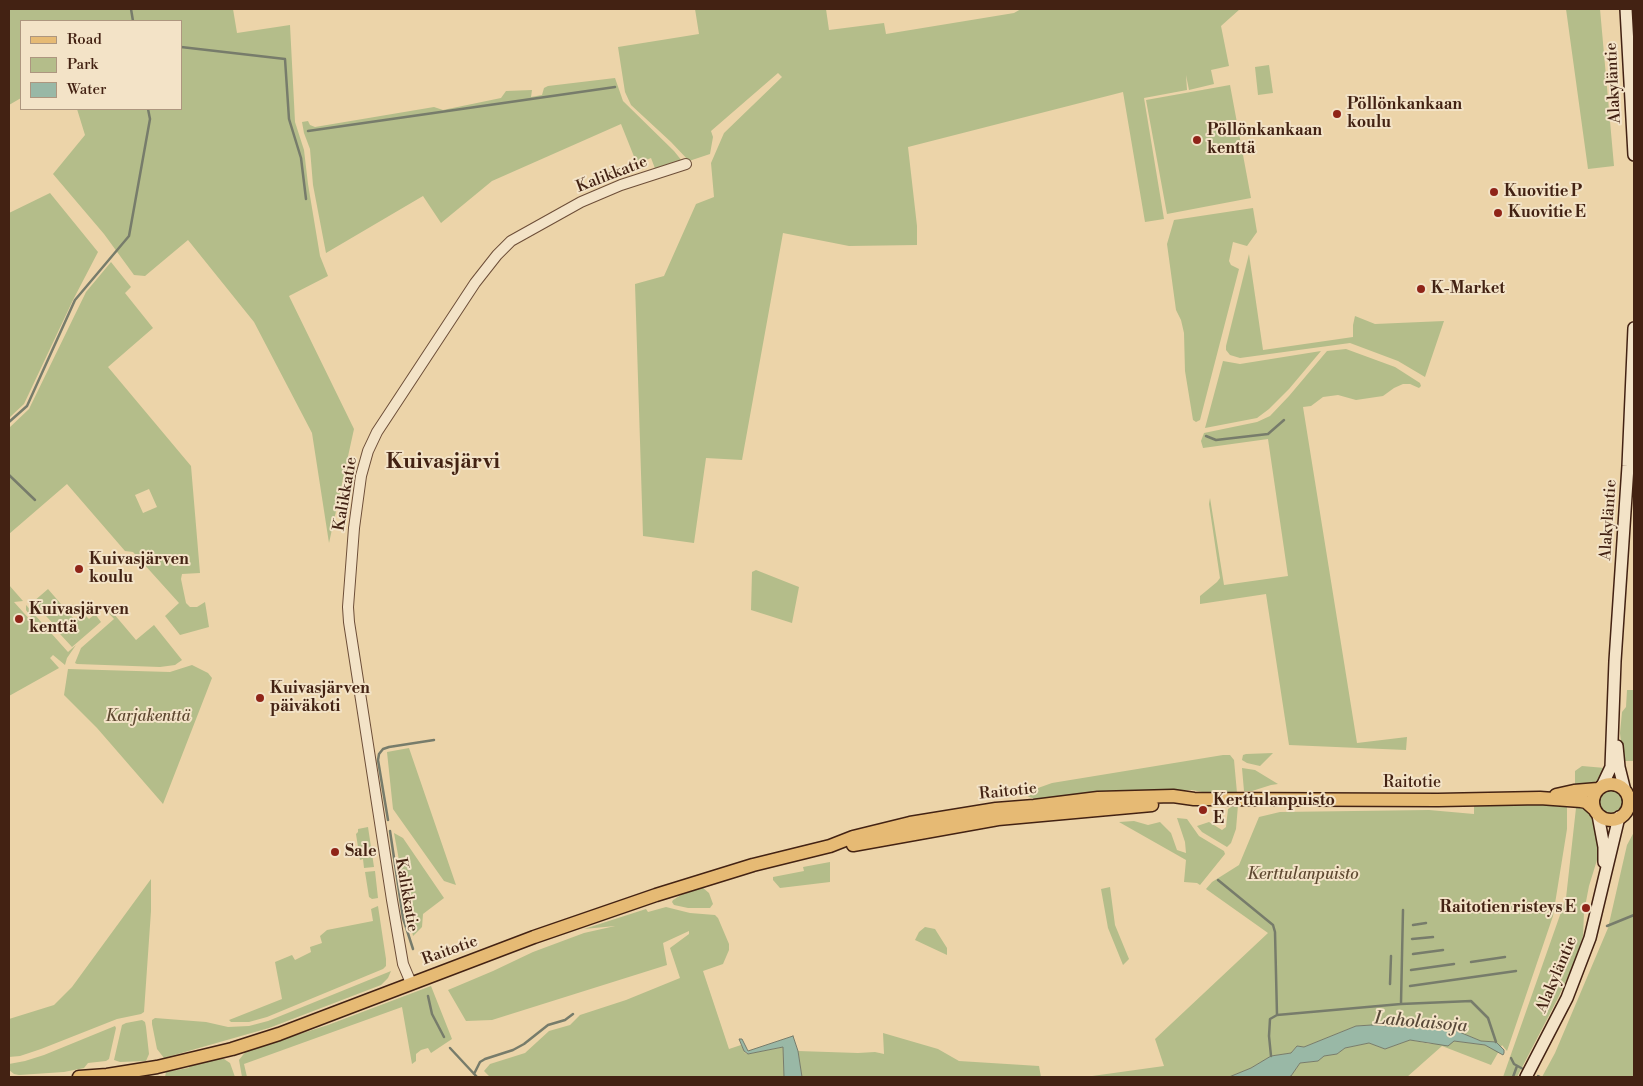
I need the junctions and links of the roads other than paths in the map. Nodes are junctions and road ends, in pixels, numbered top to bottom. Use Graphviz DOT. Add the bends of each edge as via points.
graph roads {
  1 [pos="1626,9"];
  2 [pos="1634,155"];
  3 [pos="686,164"];
  4 [pos="1634,328"];
  5 [pos="1613,714"];
  6 [pos="1600,787"];
  7 [pos="1629,796"];
  8 [pos="1540,798"];
  9 [pos="1597,812"];
  10 [pos="1626,814"];
  11 [pos="1604,881"];
  12 [pos="411,983"];
  13 [pos="79,1077"];
  14 [pos="1526,1077"];
  1 -- 2 [label="main road, Alakyläntie"];
  3 -- 12 [label="street, Kalikkatie" via="597,195 511,241 475,283 377,432 368,451 354,528 349,622 392,900 403,964"];
  4 -- 5 [label="main road, Alakyläntie"];
  5 -- 6 [label="main road, Alakyläntie" via="1611,767"];
  5 -- 7 [label="main road, Alakyläntie" via="1619,767"];
  6 -- 7 [label="main road" via="1615,784"];
  6 -- 8 [label="main road, Raitotie"];
  6 -- 9 [label="main road" via="1593,799"];
  7 -- 10 [label="main road"];
  8 -- 9 [label="main road, Raitotie" via="1586,802"];
  8 -- 12 [label="main road, Raitotie" via="1194,798 1172,803 998,819 855,845 830,846 656,895"];
  9 -- 10 [label="main road" via="1608,819"];
  9 -- 11 [label="main road, Alakyläntie" via="1604,847"];
  10 -- 11 [label="main road, Alakyläntie" via="1615,830"];
  11 -- 14 [label="main road, Alakyläntie" via="1576,975 1560,1014"];
  12 -- 13 [label="main road, Raitotie" via="232,1049 157,1067"];
}
